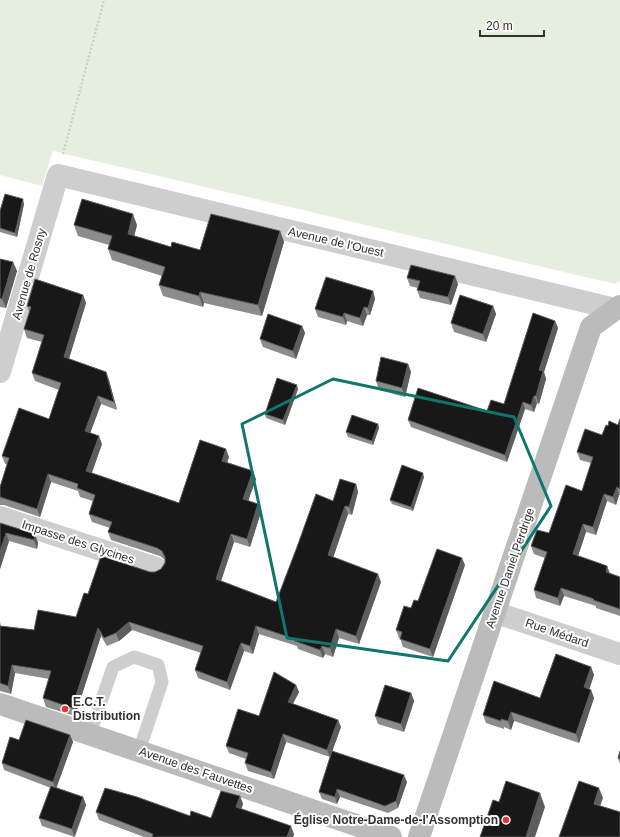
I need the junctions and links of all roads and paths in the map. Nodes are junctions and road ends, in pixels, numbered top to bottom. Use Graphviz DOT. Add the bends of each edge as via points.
graph roads {
  1 [pos="104,0"];
  2 [pos="58,175"];
  3 [pos="618,308"];
  4 [pos="0,372"];
  5 [pos="0,517"];
  6 [pos="156,568"];
  7 [pos="494,612"];
  8 [pos="620,654"];
  9 [pos="0,704"];
  10 [pos="90,734"];
  11 [pos="139,751"];
  12 [pos="391,837"];
  13 [pos="419,837"];
  1 -- 2 [label="path"];
  2 -- 3 [label="street, Avenue de l'Ouest"];
  2 -- 4 [label="street, Avenue de Rosny"];
  3 -- 7 [label="street, Avenue Daniel Perdrige" via="591,327"];
  5 -- 6 [label="street, Impasse des Glycines"];
  7 -- 8 [label="street, Rue Médard"];
  7 -- 13 [label="street, Avenue Daniel Perdrige"];
  9 -- 10 [label="street, Avenue des Fauvettes"];
  10 -- 11 [label="street, Avenue des Fauvettes"];
  10 -- 11 [label="lane" via="113,668 134,658 158,665 162,682"];
  11 -- 12 [label="street, Avenue des Fauvettes"];
}
